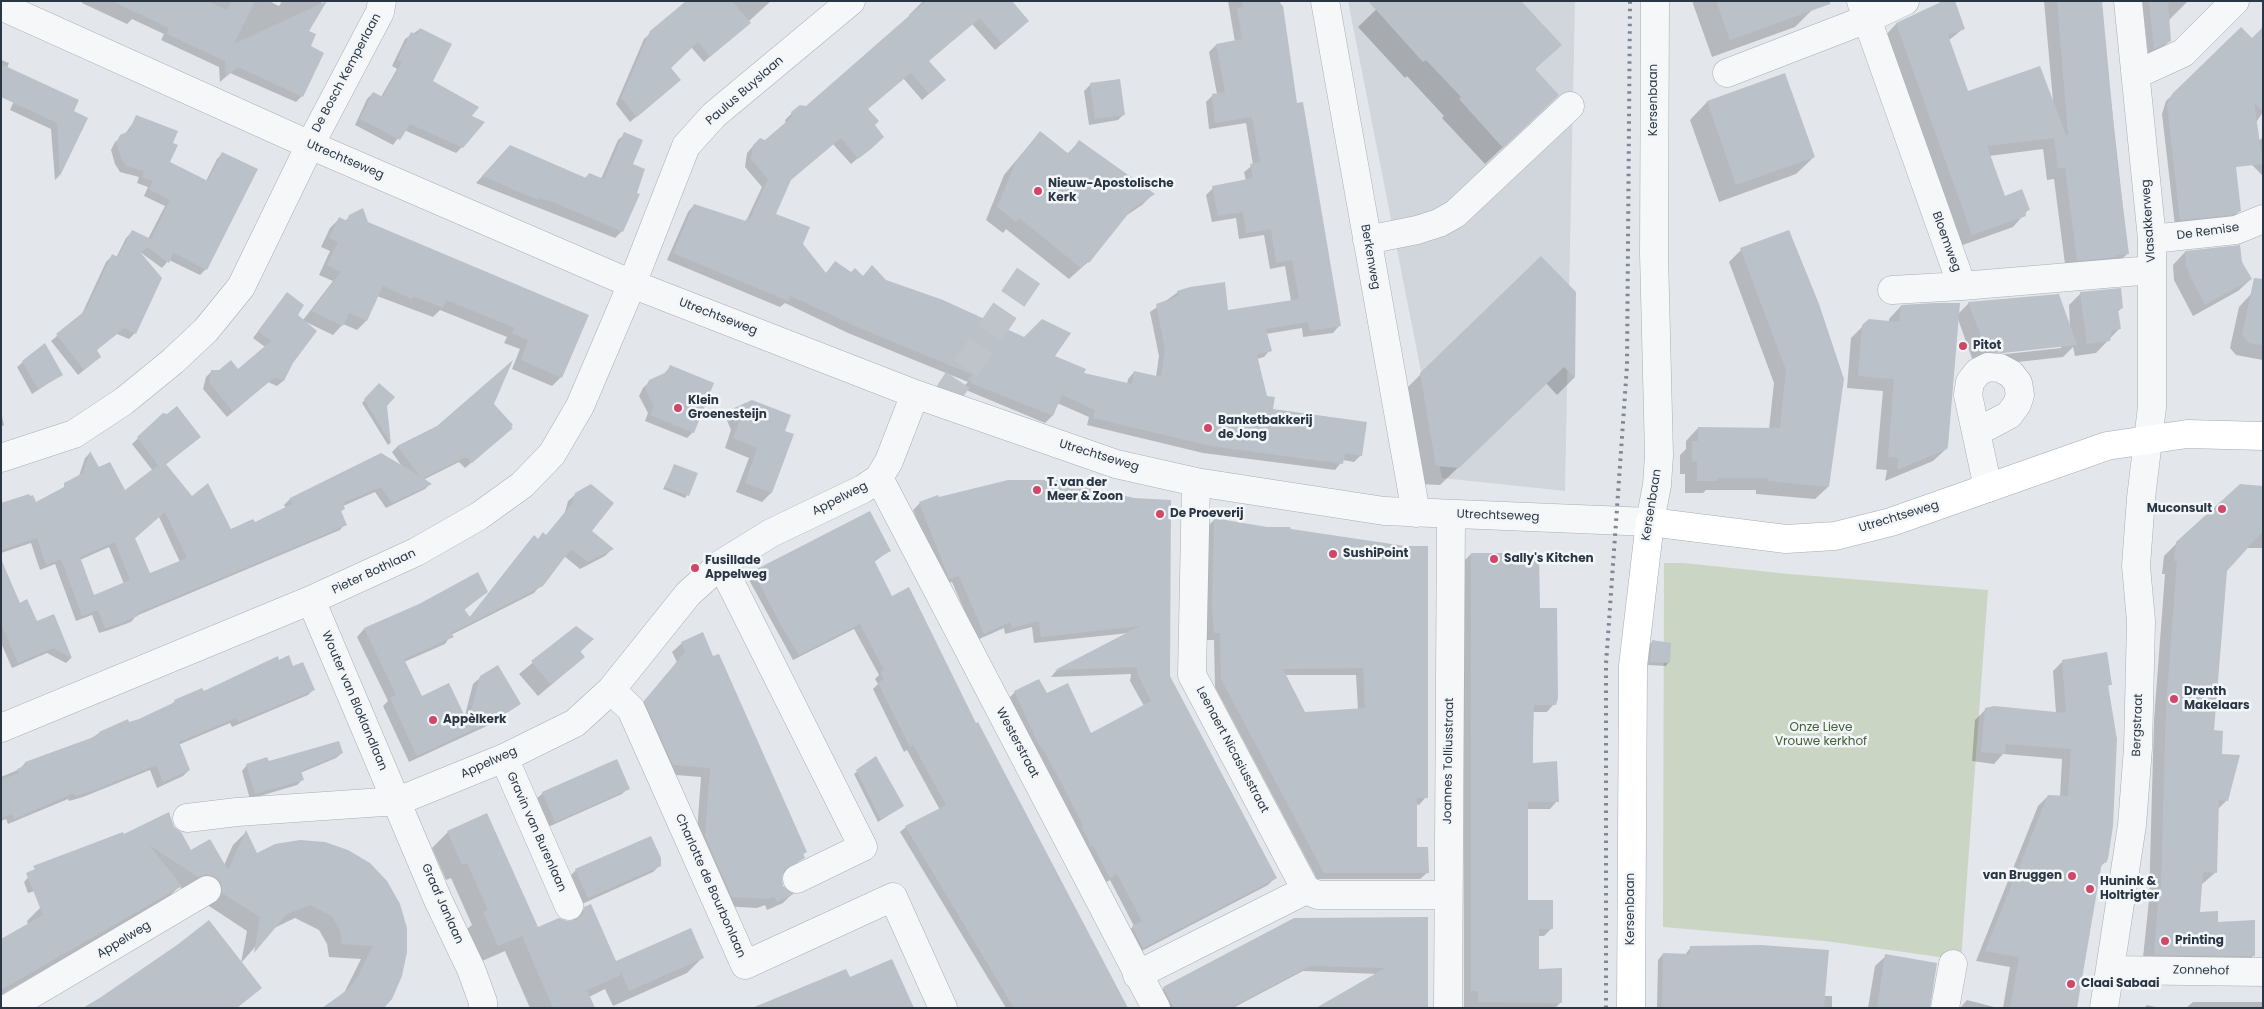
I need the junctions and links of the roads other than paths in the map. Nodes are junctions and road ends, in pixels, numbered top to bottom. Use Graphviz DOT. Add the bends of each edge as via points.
graph roads {
  1 [pos="382,1"];
  2 [pos="851,1"];
  3 [pos="1325,1"];
  4 [pos="1655,1"];
  5 [pos="1905,1"];
  6 [pos="2128,1"];
  7 [pos="2235,1"];
  8 [pos="1,6"];
  9 [pos="1864,10"];
  10 [pos="1727,73"];
  11 [pos="2137,74"];
  12 [pos="1570,106"];
  13 [pos="310,145"];
  14 [pos="2263,219"];
  15 [pos="2152,238"];
  16 [pos="1367,240"];
  17 [pos="2152,270"];
  18 [pos="632,284"];
  19 [pos="1962,286"];
  20 [pos="1892,290"];
  21 [pos="915,394"];
  22 [pos="1978,432"];
  23 [pos="2263,436"];
  24 [pos="2149,441"];
  25 [pos="1,458"];
  26 [pos="879,478"];
  27 [pos="1196,482"];
  28 [pos="1988,488"];
  29 [pos="1416,513"];
  30 [pos="1451,514"];
  31 [pos="1650,522"];
  32 [pos="721,564"];
  33 [pos="311,600"];
  34 [pos="611,690"];
  35 [pos="1,728"];
  36 [pos="504,758"];
  37 [pos="398,801"];
  38 [pos="186,818"];
  39 [pos="797,879"];
  40 [pos="207,890"];
  41 [pos="1306,890"];
  42 [pos="1448,895"];
  43 [pos="569,906"];
  44 [pos="1953,964"];
  45 [pos="2110,970"];
  46 [pos="2263,972"];
  47 [pos="1137,975"];
  48 [pos="46,999"];
  49 [pos="8,1008"];
  50 [pos="483,1008"];
  51 [pos="943,1008"];
  52 [pos="1156,1008"];
  53 [pos="1448,1008"];
  54 [pos="1631,1008"];
  55 [pos="1945,1008"];
  56 [pos="2104,1008"];
  1 -- 13 [label="street, De Bosch Kemperlaan" via="380,12"];
  2 -- 18 [label="street, Paulus Buyslaan" via="714,115 686,146"];
  3 -- 16 [label="street, Berkenweg"];
  4 -- 31 [label="street, Kersenbaan" via="1654,254 1659,455"];
  5 -- 9 [label="street"];
  6 -- 11 [label="street, Vlasakkerweg"];
  7 -- 11 [label="street" via="2183,53"];
  8 -- 13 [label="street, Utrechtseweg"];
  9 -- 10 [label="street"];
  9 -- 19 [label="street, Bloemweg"];
  11 -- 15 [label="street, Vlasakkerweg"];
  12 -- 16 [label="street" via="1455,214 1417,230"];
  13 -- 18 [label="street, Utrechtseweg"];
  13 -- 25 [label="street, De Bosch Kemperlaan" via="241,287 206,330 124,401 74,434"];
  14 -- 15 [label="street, De Remise" via="2236,230"];
  15 -- 17 [label="street, Vlasakkerweg"];
  16 -- 29 [label="street, Berkenweg"];
  17 -- 19 [label="street, Bloemweg"];
  17 -- 24 [label="street, Vlasakkerweg"];
  18 -- 21 [label="street, Utrechtseweg"];
  18 -- 33 [label="street, Pieter Bothlaan" via="580,406 552,454 522,485 479,516 416,552"];
  19 -- 20 [label="street"];
  21 -- 26 [label="street, Appelweg"];
  21 -- 27 [label="street, Utrechtseweg" via="1116,464"];
  22 -- 28 [label="street"];
  23 -- 24 [label="main road, Utrechtseweg" via="2187,434"];
  24 -- 28 [label="main road, Utrechtseweg" via="2107,446"];
  24 -- 45 [label="street, Bergstraat" via="2136,566 2141,621 2138,748 2132,825"];
  26 -- 32 [label="street, Appelweg" via="772,533"];
  26 -- 47 [label="street, Westerstraat"];
  27 -- 29 [label="street, Utrechtseweg"];
  27 -- 41 [label="street, Leenaert Nicasiusstraat" via="1192,675"];
  28 -- 31 [label="main road, Utrechtseweg" via="1891,522 1835,536 1786,539"];
  29 -- 30 [label="street, Utrechtseweg"];
  30 -- 31 [label="street, Utrechtseweg"];
  30 -- 42 [label="street, Joannes Tolliusstraat"];
  31 -- 54 [label="main road, Kersenbaan" via="1633,666"];
  32 -- 34 [label="street, Appelweg" via="688,594"];
  32 -- 39 [label="street" via="863,847"];
  33 -- 35 [label="street, Pieter Bothlaan"];
  33 -- 37 [label="street, Wouter van Bloklandlaan"];
  34 -- 36 [label="street, Appelweg" via="575,722"];
  34 -- 51 [label="street, Charlotte de Bourbonlaan" via="631,709 745,965 893,897"];
  36 -- 37 [label="street, Appelweg"];
  36 -- 43 [label="street, Gravin van Burenlaan"];
  37 -- 38 [label="street, Appelweg"];
  37 -- 50 [label="street, Graaf Janlaan" via="438,900 471,969"];
  40 -- 48 [label="street, Appelweg"];
  41 -- 42 [label="street" via="1318,895"];
  41 -- 47 [label="street"];
  42 -- 53 [label="street, Joannes Tolliusstraat"];
  44 -- 55 [label="street"];
  45 -- 46 [label="street, Zonnehof"];
  45 -- 56 [label="street, Bergstraat"];
  47 -- 52 [label="street, Westerstraat"];
  48 -- 49 [label="street, Appelweg"];
}
